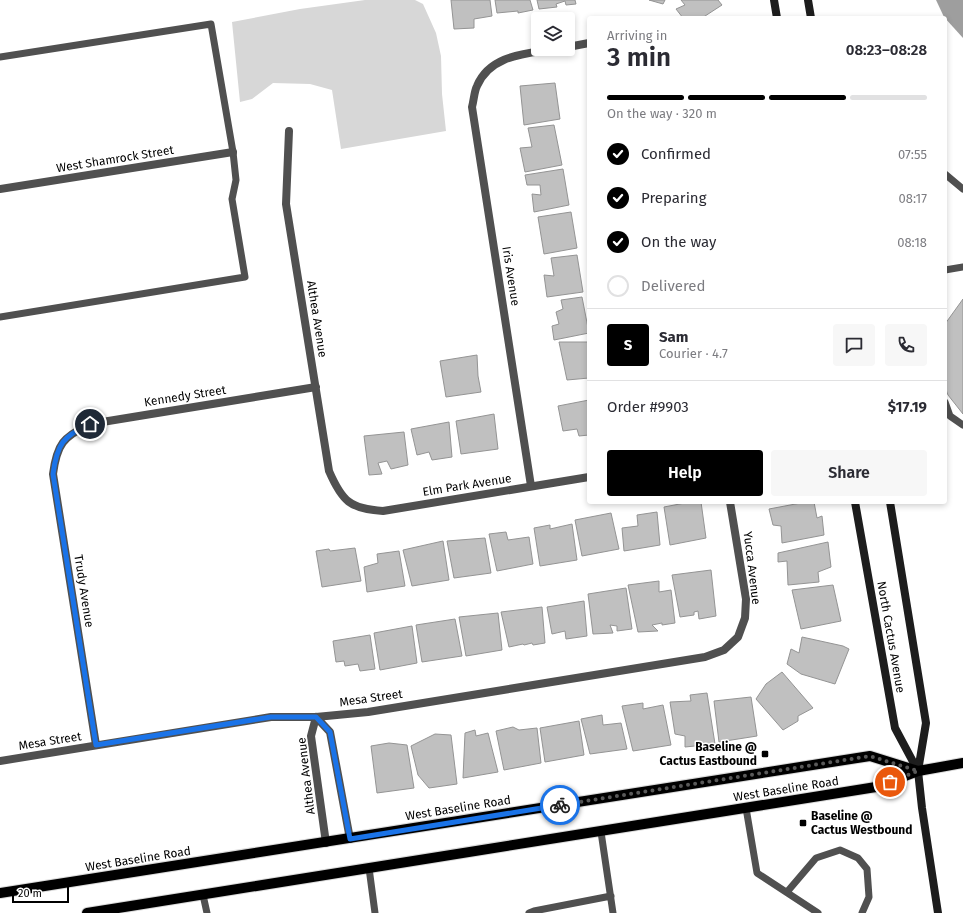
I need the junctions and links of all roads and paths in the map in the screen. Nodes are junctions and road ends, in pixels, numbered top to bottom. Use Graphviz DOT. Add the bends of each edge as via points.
graph roads {
  1 [pos="774,0"];
  2 [pos="808,0"];
  3 [pos="777,16"];
  4 [pos="810,16"];
  5 [pos="587,44"];
  6 [pos="575,46"];
  7 [pos="531,52"];
  8 [pos="0,57"];
  9 [pos="289,131"];
  10 [pos="233,152"];
  11 [pos="947,176"];
  12 [pos="0,189"];
  13 [pos="963,189"];
  14 [pos="963,267"];
  15 [pos="947,270"];
  16 [pos="0,317"];
  17 [pos="316,387"];
  18 [pos="947,408"];
  19 [pos="963,424"];
  20 [pos="62,442"];
  21 [pos="587,477"];
  22 [pos="531,486"];
  23 [pos="350,503"];
  24 [pos="730,504"];
  25 [pos="855,504"];
  26 [pos="890,504"];
  27 [pos="738,637"];
  28 [pos="316,717"];
  29 [pos="96,745"];
  30 [pos="0,761"];
  31 [pos="963,763"];
  32 [pos="918,771"];
  33 [pos="746,808"];
  34 [pos="601,832"];
  35 [pos="350,839"];
  36 [pos="326,843"];
  37 [pos="369,868"];
  38 [pos="786,892"];
  39 [pos="0,893"];
  40 [pos="204,895"];
  41 [pos="611,896"];
  42 [pos="87,913"];
  43 [pos="207,913"];
  44 [pos="375,913"];
  45 [pos="529,913"];
  46 [pos="613,913"];
  47 [pos="818,913"];
  48 [pos="862,913"];
  49 [pos="938,913"];
  1 -- 3 [label="main road"];
  2 -- 4 [label="main road"];
  5 -- 6 [label="street"];
  7 -- 22 [label="street, Iris Avenue" via="499,61 486,71 477,86 472,107"];
  8 -- 10 [label="lane" via="211,24"];
  9 -- 17 [label="street, Althea Avenue" via="286,204"];
  10 -- 12 [label="street, West Shamrock Street"];
  10 -- 16 [label="lane" via="236,180 232,199 245,277"];
  11 -- 13 [label="lane"];
  14 -- 15 [label="lane"];
  17 -- 20 [label="street, Kennedy Street" via="90,424 75,431"];
  17 -- 23 [label="street, Althea Avenue" via="329,472 337,489"];
  18 -- 19 [label="lane" via="950,416"];
  20 -- 29 [label="street, Trudy Avenue" via="55,458 53,474"];
  21 -- 22 [label="street, Elm Park Avenue"];
  22 -- 23 [label="street, Elm Park Avenue" via="383,511 365,510"];
  24 -- 27 [label="street, Yucca Avenue" via="746,599 745,618"];
  25 -- 32 [label="main road, North Cactus Avenue" via="895,728"];
  26 -- 32 [label="main road, North Cactus Avenue" via="926,723"];
  27 -- 28 [label="street, Mesa Street" via="724,650 705,657 368,712"];
  28 -- 29 [label="street, Mesa Street" via="271,717"];
  28 -- 35 [label="street" via="330,732"];
  28 -- 36 [label="street, Althea Avenue" via="311,736"];
  29 -- 30 [label="street, Mesa Street"];
  31 -- 32 [label="main road, West Baseline Road"];
  32 -- 33 [label="main road, West Baseline Road" via="876,787"];
  32 -- 35 [label="main road, West Baseline Road" via="870,756"];
  32 -- 49 [label="main road, North Cactus Avenue"];
  33 -- 34 [label="main road, West Baseline Road"];
  33 -- 38 [label="lane" via="757,873"];
  34 -- 37 [label="main road, West Baseline Road"];
  34 -- 41 [label="lane"];
  35 -- 36 [label="main road, West Baseline Road"];
  36 -- 39 [label="main road, West Baseline Road"];
  37 -- 40 [label="main road, West Baseline Road"];
  37 -- 44 [label="lane"];
  38 -- 47 [label="lane"];
  38 -- 48 [label="lane" via="816,858 840,850 858,858 867,869 869,897"];
  40 -- 42 [label="main road, West Baseline Road"];
  40 -- 43 [label="lane"];
  41 -- 45 [label="lane"];
  41 -- 46 [label="lane"];
}
